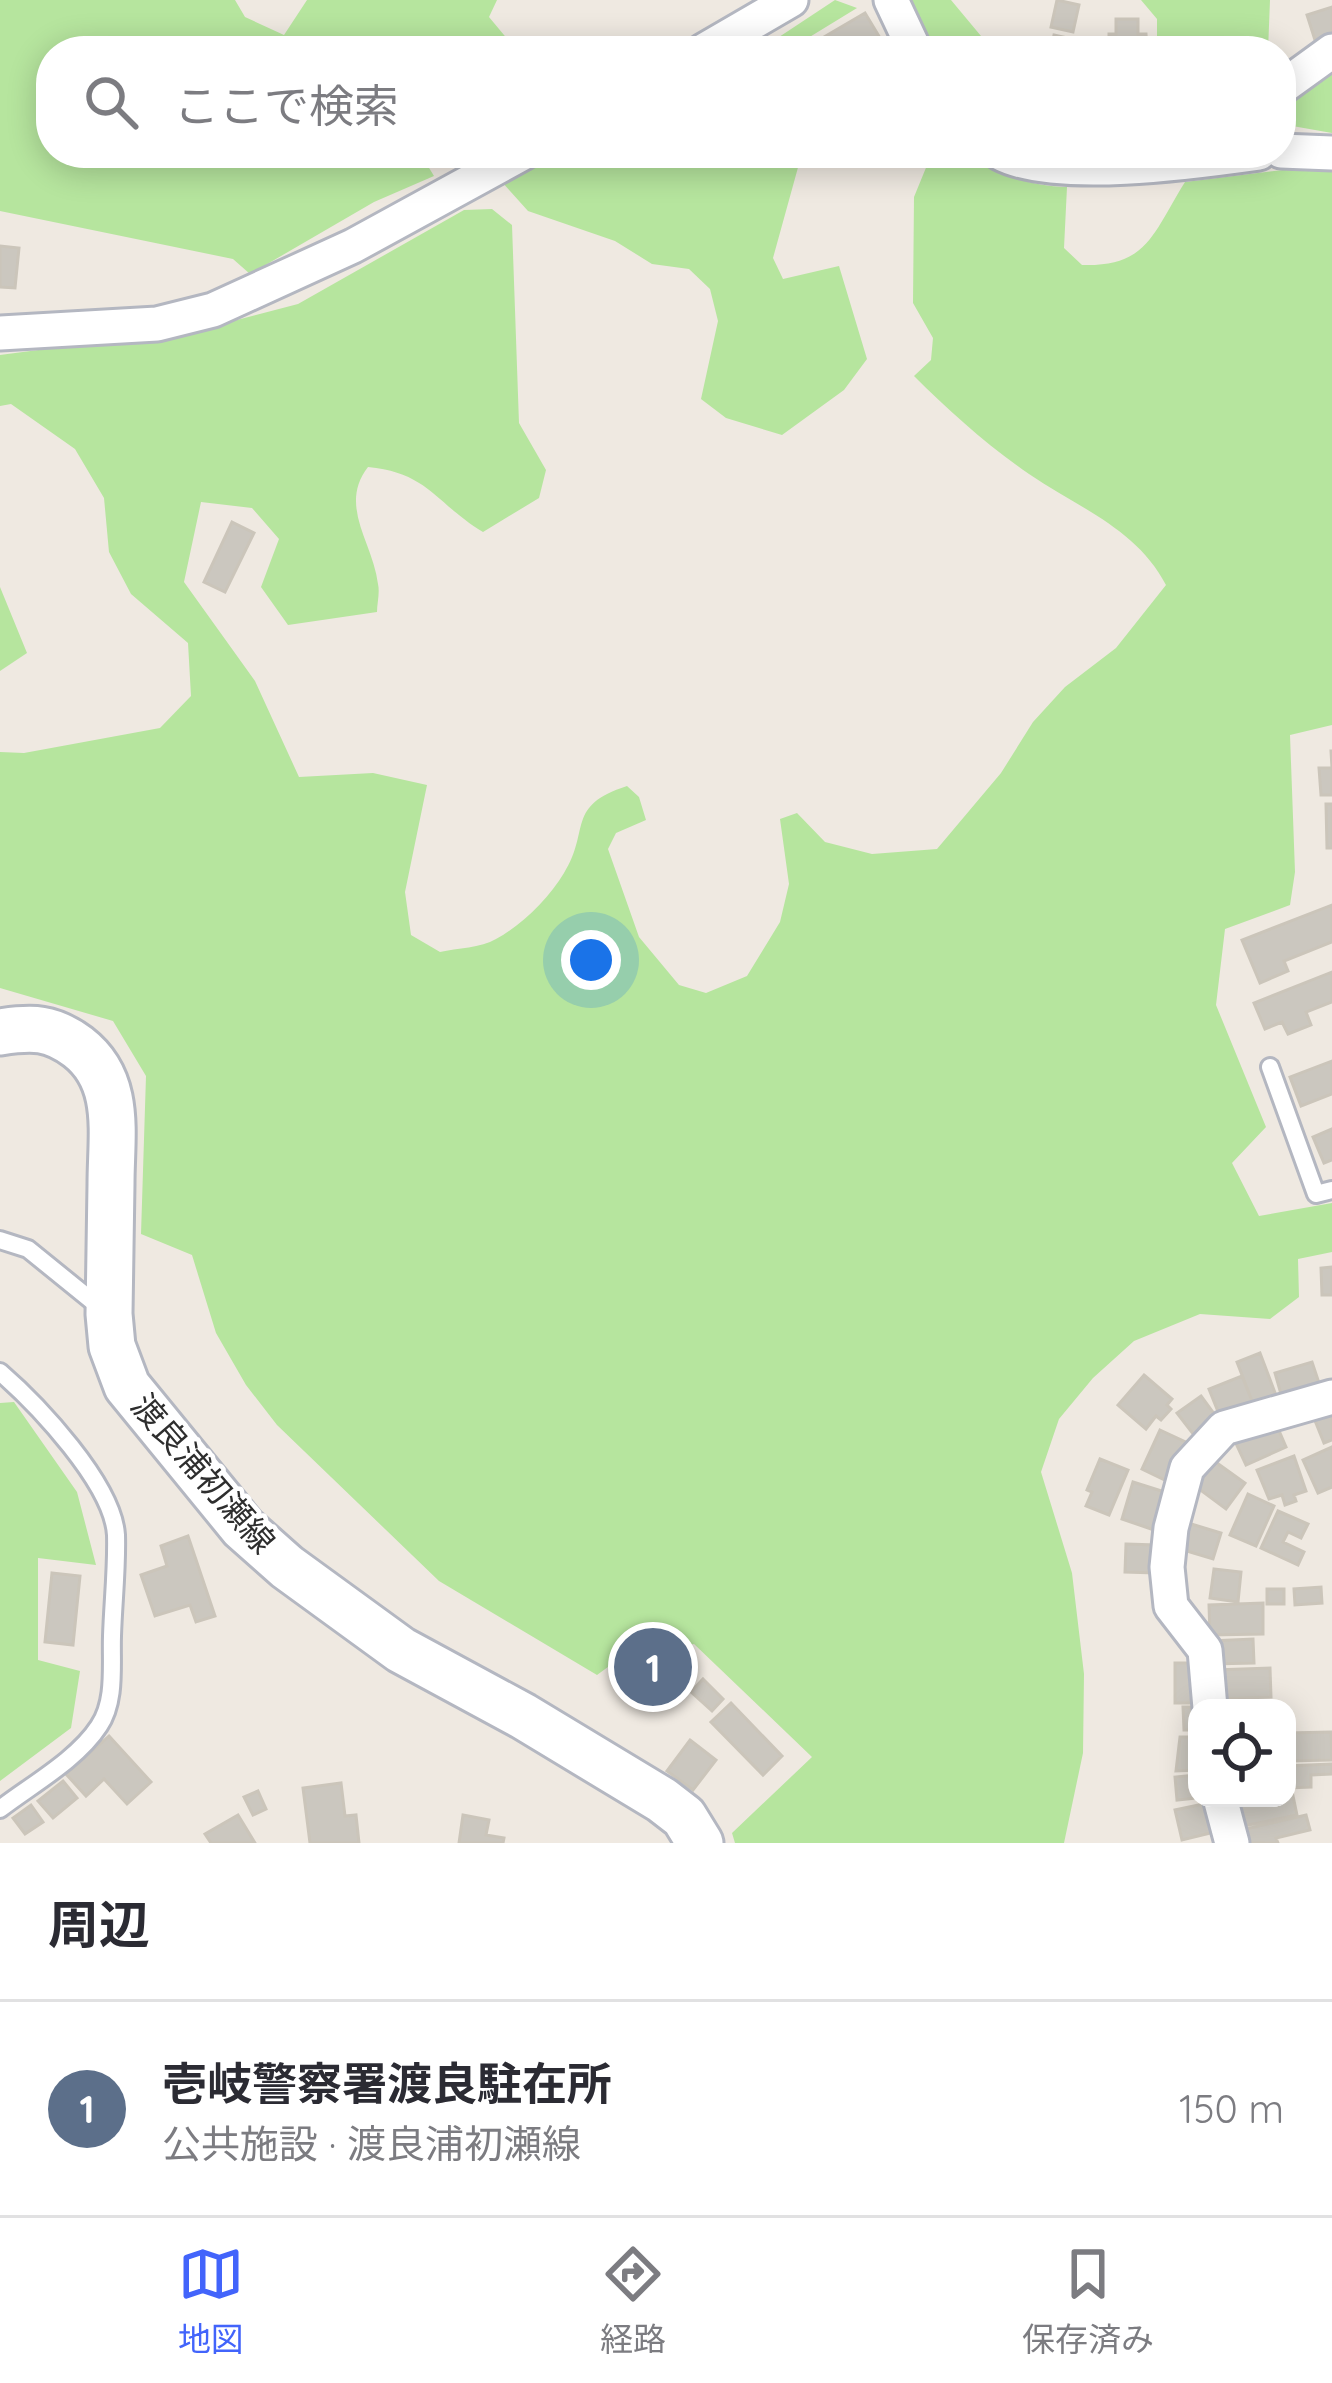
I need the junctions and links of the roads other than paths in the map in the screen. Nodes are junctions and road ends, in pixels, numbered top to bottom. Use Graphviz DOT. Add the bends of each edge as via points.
graph roads {
  1 [pos="791,0"];
  2 [pos="891,0"];
  3 [pos="729,36"];
  4 [pos="908,36"];
  5 [pos="1332,51"];
  6 [pos="1296,77"];
  7 [pos="1296,152"];
  8 [pos="1332,153"];
  9 [pos="496,168"];
  10 [pos="1047,168"];
  11 [pos="1083,168"];
  12 [pos="0,333"];
  13 [pos="0,1033"];
  14 [pos="1270,1067"];
  15 [pos="1332,1190"];
  16 [pos="0,1240"];
  17 [pos="109,1314"];
  18 [pos="0,1372"];
  19 [pos="1332,1397"];
  20 [pos="1209,1699"];
  21 [pos="1222,1807"];
  22 [pos="0,1809"];
  23 [pos="700,1843"];
  24 [pos="1232,1843"];
  1 -- 3 [label="street"];
  2 -- 4 [label="street"];
  5 -- 6 [label="street"];
  7 -- 8 [label="street"];
  9 -- 12 [label="street" via="213,310 157,324"];
  10 -- 11 [label="street"];
  13 -- 17 [label="main road, 渡良浦初瀬線" via="42,1027 62,1035 105,1076 113,1112"];
  14 -- 15 [label="lane" via="1316,1194"];
  16 -- 17 [label="lane" via="28,1249"];
  17 -- 23 [label="main road, 渡良浦初瀬線" via="127,1386 243,1528 401,1650 662,1801"];
  18 -- 22 [label="lane" via="88,1472 116,1531 111,1696 99,1726"];
  19 -- 20 [label="street" via="1224,1428 1187,1468 1167,1567 1172,1606 1205,1650"];
  21 -- 24 [label="street"];
}
